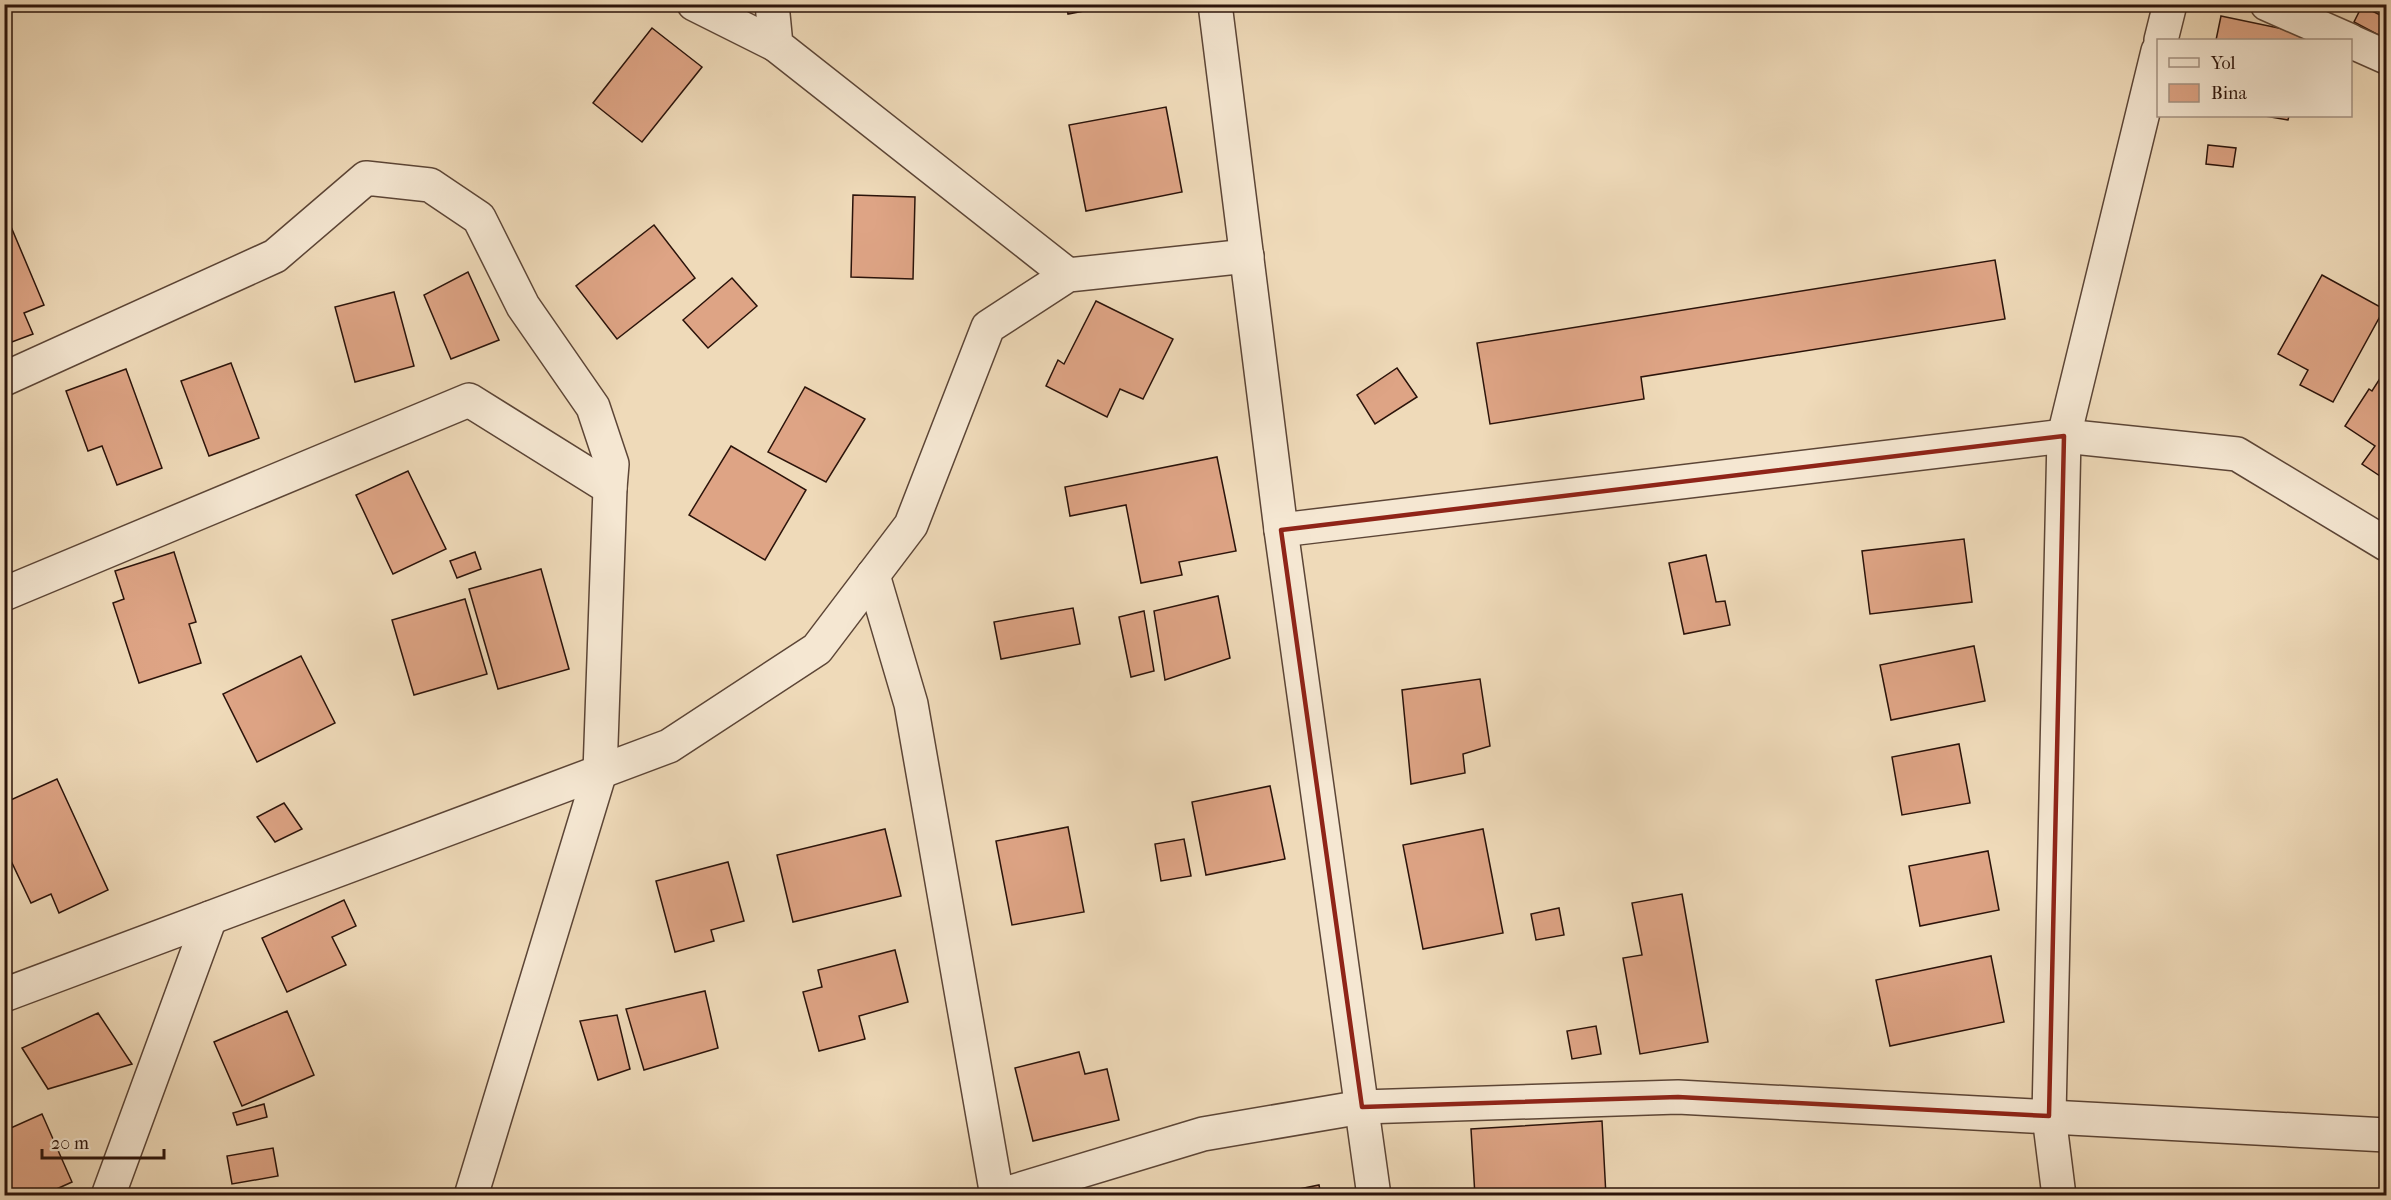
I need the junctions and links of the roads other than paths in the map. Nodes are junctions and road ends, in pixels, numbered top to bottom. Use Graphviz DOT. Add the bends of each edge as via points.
graph roads {
  1 [pos="694,4"];
  2 [pos="772,4"];
  3 [pos="1215,4"];
  4 [pos="2170,4"];
  5 [pos="2267,4"];
  6 [pos="2161,39"];
  7 [pos="2346,39"];
  8 [pos="2352,42"];
  9 [pos="776,45"];
  10 [pos="2157,55"];
  11 [pos="2386,57"];
  12 [pos="1247,256"];
  13 [pos="1068,275"];
  14 [pos="4,379"];
  15 [pos="2064,436"];
  16 [pos="610,488"];
  17 [pos="1281,530"];
  18 [pos="2386,544"];
  19 [pos="873,575"];
  20 [pos="4,594"];
  21 [pos="600,772"];
  22 [pos="210,918"];
  23 [pos="4,995"];
  24 [pos="1362,1107"];
  25 [pos="2049,1116"];
  26 [pos="2386,1135"];
  27 [pos="108,1196"];
  28 [pos="471,1196"];
  29 [pos="998,1196"];
  30 [pos="1374,1196"];
  31 [pos="2059,1196"];
  1 -- 9 [label="street"];
  2 -- 9 [label="street"];
  3 -- 12 [label="street"];
  4 -- 6 [label="street"];
  5 -- 7 [label="street"];
  8 -- 11 [label="street"];
  9 -- 13 [label="street"];
  10 -- 15 [label="street"];
  12 -- 13 [label="street"];
  12 -- 17 [label="street"];
  13 -- 19 [label="street" via="988,327 911,525"];
  14 -- 16 [label="street" via="275,256 366,178 430,185 479,218 523,306 592,407 612,464"];
  15 -- 17 [label="street"];
  15 -- 18 [label="street" via="2237,454"];
  15 -- 25 [label="street"];
  16 -- 20 [label="street" via="469,400"];
  16 -- 21 [label="street"];
  17 -- 24 [label="street"];
  19 -- 21 [label="street" via="817,648 669,746"];
  19 -- 29 [label="street" via="911,704"];
  21 -- 22 [label="street"];
  21 -- 28 [label="street"];
  22 -- 23 [label="street"];
  22 -- 27 [label="street"];
  24 -- 25 [label="street" via="1678,1097"];
  24 -- 29 [label="street" via="1203,1134"];
  24 -- 30 [label="street"];
  25 -- 26 [label="street"];
  25 -- 31 [label="street"];
}
